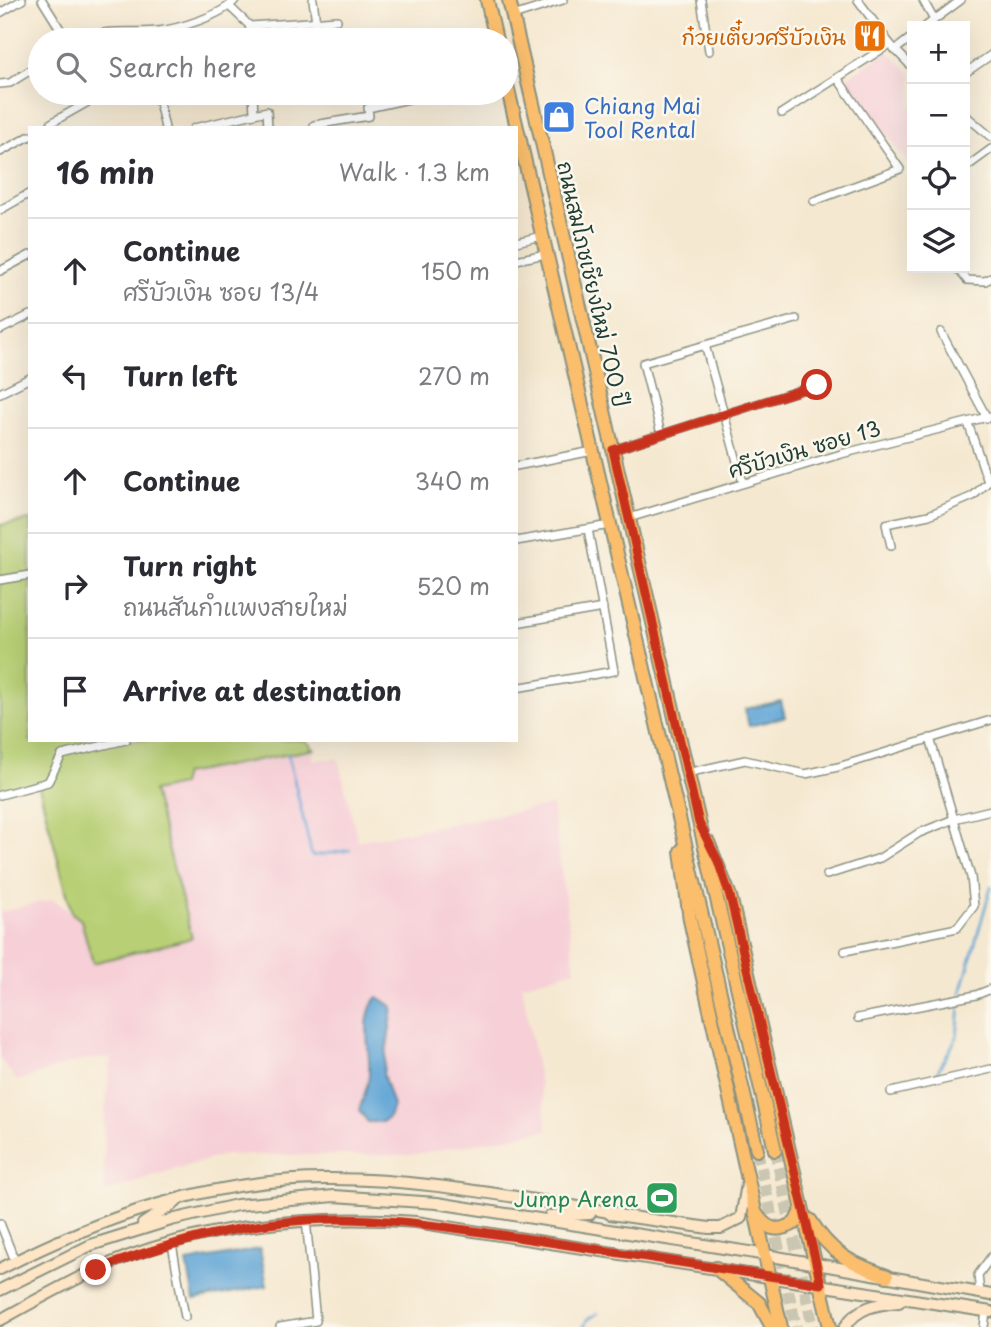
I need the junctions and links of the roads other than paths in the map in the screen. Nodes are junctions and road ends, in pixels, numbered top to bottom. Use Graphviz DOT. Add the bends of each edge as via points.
graph roads {
  1 [pos="22,0"];
  2 [pos="43,0"];
  3 [pos="313,0"];
  4 [pos="487,0"];
  5 [pos="509,0"];
  6 [pos="563,0"];
  7 [pos="701,0"];
  8 [pos="858,0"];
  9 [pos="923,0"];
  10 [pos="961,0"];
  11 [pos="232,3"];
  12 [pos="0,13"];
  13 [pos="513,16"];
  14 [pos="337,20"];
  15 [pos="934,20"];
  16 [pos="316,22"];
  17 [pos="250,26"];
  18 [pos="60,28"];
  19 [pos="170,28"];
  20 [pos="493,28"];
  21 [pos="516,28"];
  22 [pos="518,38"];
  23 [pos="907,40"];
  24 [pos="893,47"];
  25 [pos="709,51"];
  26 [pos="991,55"];
  27 [pos="907,62"];
  28 [pos="970,70"];
  29 [pos="28,71"];
  30 [pos="838,79"];
  31 [pos="0,84"];
  32 [pos="83,105"];
  33 [pos="160,105"];
  34 [pos="254,105"];
  35 [pos="382,105"];
  36 [pos="512,105"];
  37 [pos="782,113"];
  38 [pos="254,114"];
  39 [pos="970,119"];
  40 [pos="51,123"];
  41 [pos="314,125"];
  42 [pos="165,126"];
  43 [pos="203,126"];
  44 [pos="268,126"];
  45 [pos="516,126"];
  46 [pos="518,133"];
  47 [pos="28,137"];
  48 [pos="991,137"];
  49 [pos="991,149"];
  50 [pos="0,152"];
  51 [pos="970,164"];
  52 [pos="28,194"];
  53 [pos="814,201"];
  54 [pos="0,210"];
  55 [pos="542,236"];
  56 [pos="518,242"];
  57 [pos="546,254"];
  58 [pos="28,256"];
  59 [pos="518,260"];
  60 [pos="0,271"];
  61 [pos="961,273"];
  62 [pos="991,278"];
  63 [pos="28,316"];
  64 [pos="796,318"];
  65 [pos="0,330"];
  66 [pos="941,332"];
  67 [pos="705,345"];
  68 [pos="28,379"];
  69 [pos="817,385"];
  70 [pos="0,393"];
  71 [pos="724,414"];
  72 [pos="989,417"];
  73 [pos="968,423"];
  74 [pos="661,435"];
  75 [pos="613,450"];
  76 [pos="593,451"];
  77 [pos="518,466"];
  78 [pos="743,483"];
  79 [pos="629,519"];
  80 [pos="610,525"];
  81 [pos="588,529"];
  82 [pos="518,541"];
  83 [pos="891,546"];
  84 [pos="28,575"];
  85 [pos="0,580"];
  86 [pos="603,608"];
  87 [pos="518,622"];
  88 [pos="518,688"];
  89 [pos="991,720"];
  90 [pos="930,738"];
  91 [pos="117,742"];
  92 [pos="687,773"];
  93 [pos="0,794"];
  94 [pos="991,810"];
  95 [pos="954,819"];
  96 [pos="699,823"];
  97 [pos="681,826"];
  98 [pos="827,875"];
  99 [pos="845,951"];
  100 [pos="991,989"];
  101 [pos="858,1018"];
  102 [pos="991,1069"];
  103 [pos="891,1091"];
  104 [pos="757,1150"];
  105 [pos="775,1150"];
  106 [pos="352,1179"];
  107 [pos="747,1181"];
  108 [pos="185,1196"];
  109 [pos="397,1199"];
  110 [pos="802,1208"];
  111 [pos="617,1213"];
  112 [pos="755,1213"];
  113 [pos="527,1217"];
  114 [pos="306,1220"];
  115 [pos="0,1223"];
  116 [pos="135,1230"];
  117 [pos="172,1244"];
  118 [pos="766,1255"];
  119 [pos="991,1257"];
  120 [pos="20,1259"];
  121 [pos="57,1260"];
  122 [pos="817,1264"];
  123 [pos="716,1268"];
  124 [pos="0,1269"];
  125 [pos="887,1276"];
  126 [pos="771,1277"];
  127 [pos="821,1284"];
  128 [pos="0,1290"];
  129 [pos="985,1294"];
  130 [pos="912,1300"];
  131 [pos="988,1312"];
  132 [pos="186,1317"];
  133 [pos="0,1320"];
  134 [pos="280,1327"];
  135 [pos="772,1327"];
  136 [pos="781,1327"];
  137 [pos="830,1327"];
  138 [pos="845,1327"];
  139 [pos="984,1327"];
  1 -- 12 [label="street"];
  2 -- 18 [label="street"];
  3 -- 16 [label="street"];
  4 -- 20 [label="main road"];
  5 -- 13 [label="main road, ถนนสมโภชเชียงใหม่ 700 ปี"];
  6 -- 13 [label="street"];
  7 -- 25 [label="street"];
  8 -- 24 [label="street"];
  9 -- 15 [label="street"];
  10 -- 15 [label="street"];
  11 -- 17 [label="street"];
  11 -- 19 [label="street" via="213,15"];
  13 -- 21 [label="main road, ถนนสมโภชเชียงใหม่ 700 ปี"];
  14 -- 16 [label="street"];
  16 -- 17 [label="street"];
  22 -- 75 [label="main road, ถนนสมโภชเชียงใหม่ 700 ปี"];
  23 -- 24 [label="street"];
  24 -- 27 [label="street"];
  24 -- 30 [label="street"];
  26 -- 28 [label="street"];
  29 -- 31 [label="street"];
  30 -- 37 [label="street"];
  30 -- 53 [label="street" via="900,169"];
  32 -- 40 [label="street"];
  33 -- 42 [label="street"];
  34 -- 38 [label="street"];
  35 -- 41 [label="street" via="368,108 369,116"];
  36 -- 45 [label="main road, ถนนสมโภชเชียงใหม่ 700 ปี"];
  38 -- 43 [label="street"];
  38 -- 44 [label="street" via="267,111"];
  39 -- 48 [label="street"];
  46 -- 55 [label="main road, ถนนสมโภชเชียงใหม่ 700 ปี"];
  47 -- 50 [label="street"];
  49 -- 51 [label="street"];
  52 -- 54 [label="street"];
  55 -- 56 [label="street"];
  55 -- 57 [label="main road, ถนนสมโภชเชียงใหม่ 700 ปี"];
  57 -- 59 [label="street"];
  57 -- 76 [label="main road, ถนนสมโภชเชียงใหม่ 700 ปี"];
  58 -- 60 [label="street"];
  61 -- 62 [label="street" via="967,280"];
  63 -- 65 [label="street"];
  64 -- 67 [label="street"];
  66 -- 72 [label="street"];
  67 -- 71 [label="street"];
  67 -- 74 [label="street" via="643,363"];
  68 -- 70 [label="street"];
  69 -- 71 [label="street"];
  71 -- 74 [label="street"];
  71 -- 78 [label="street"];
  72 -- 73 [label="street, ศรีบัวเงิน ซอย 13"];
  73 -- 78 [label="street, ศรีบัวเงิน ซอย 13"];
  73 -- 83 [label="street" via="988,482 973,496 929,515 886,524"];
  74 -- 75 [label="street"];
  75 -- 79 [label="main road, ถนนสมโภชเชียงใหม่ 700 ปี"];
  76 -- 77 [label="street"];
  76 -- 80 [label="main road, ถนนสมโภชเชียงใหม่ 700 ปี"];
  78 -- 79 [label="street, ศรีบัวเงิน ซอย 13"];
  79 -- 92 [label="main road, ถนนสมโภชเชียงใหม่ 700 ปี"];
  80 -- 81 [label="street"];
  80 -- 97 [label="main road, ถนนสมโภชเชียงใหม่ 700 ปี"];
  81 -- 82 [label="street"];
  81 -- 86 [label="street"];
  84 -- 85 [label="street"];
  86 -- 87 [label="street"];
  86 -- 88 [label="street" via="614,671"];
  89 -- 90 [label="street"];
  90 -- 92 [label="street" via="805,774 745,760"];
  90 -- 95 [label="street"];
  91 -- 93 [label="street" via="62,755 48,782"];
  92 -- 96 [label="main road, ถนนสมโภชเชียงใหม่ 700 ปี"];
  94 -- 95 [label="street"];
  95 -- 98 [label="street" via="870,862"];
  95 -- 99 [label="street" via="971,877 974,906 969,916 957,928"];
  96 -- 105 [label="main road, ถนนสมโภชเชียงใหม่ 700 ปี"];
  96 -- 110 [label="main road" via="730,896"];
  97 -- 104 [label="main road, ถนนสมโภชเชียงใหม่ 700 ปี"];
  97 -- 107 [label="main road" via="681,869 690,920"];
  100 -- 101 [label="street"];
  102 -- 103 [label="street"];
  106 -- 108 [label="main road" via="259,1183"];
  106 -- 109 [label="main road"];
  106 -- 111 [label="main road"];
  107 -- 111 [label="main road" via="741,1218 720,1228"];
  107 -- 112 [label="main road"];
  108 -- 116 [label="main road"];
  108 -- 120 [label="main road" via="100,1222"];
  109 -- 113 [label="main road"];
  109 -- 116 [label="main road" via="334,1196 267,1201"];
  110 -- 112 [label="main road" via="795,1223 780,1229 765,1226"];
  110 -- 122 [label="main road"];
  110 -- 125 [label="main road" via="825,1244 853,1264"];
  111 -- 113 [label="main road"];
  112 -- 118 [label="main road"];
  113 -- 118 [label="main road"];
  114 -- 117 [label="main road"];
  114 -- 123 [label="main road" via="416,1223"];
  114 -- 134 [label="street" via="316,1321"];
  115 -- 120 [label="street"];
  116 -- 121 [label="main road"];
  117 -- 132 [label="street"];
  117 -- 133 [label="main road" via="96,1270"];
  118 -- 122 [label="main road"];
  118 -- 126 [label="main road"];
  119 -- 129 [label="street" via="978,1275"];
  120 -- 121 [label="main road"];
  120 -- 124 [label="main road"];
  121 -- 128 [label="main road"];
  122 -- 125 [label="main road"];
  122 -- 127 [label="main road"];
  123 -- 126 [label="main road"];
  123 -- 135 [label="main road" via="759,1303"];
  125 -- 129 [label="main road"];
  126 -- 127 [label="main road"];
  126 -- 136 [label="main road"];
  127 -- 130 [label="main road"];
  127 -- 137 [label="main road"];
  130 -- 131 [label="main road"];
  130 -- 138 [label="main road" via="868,1307"];
  131 -- 139 [label="street"];
}
